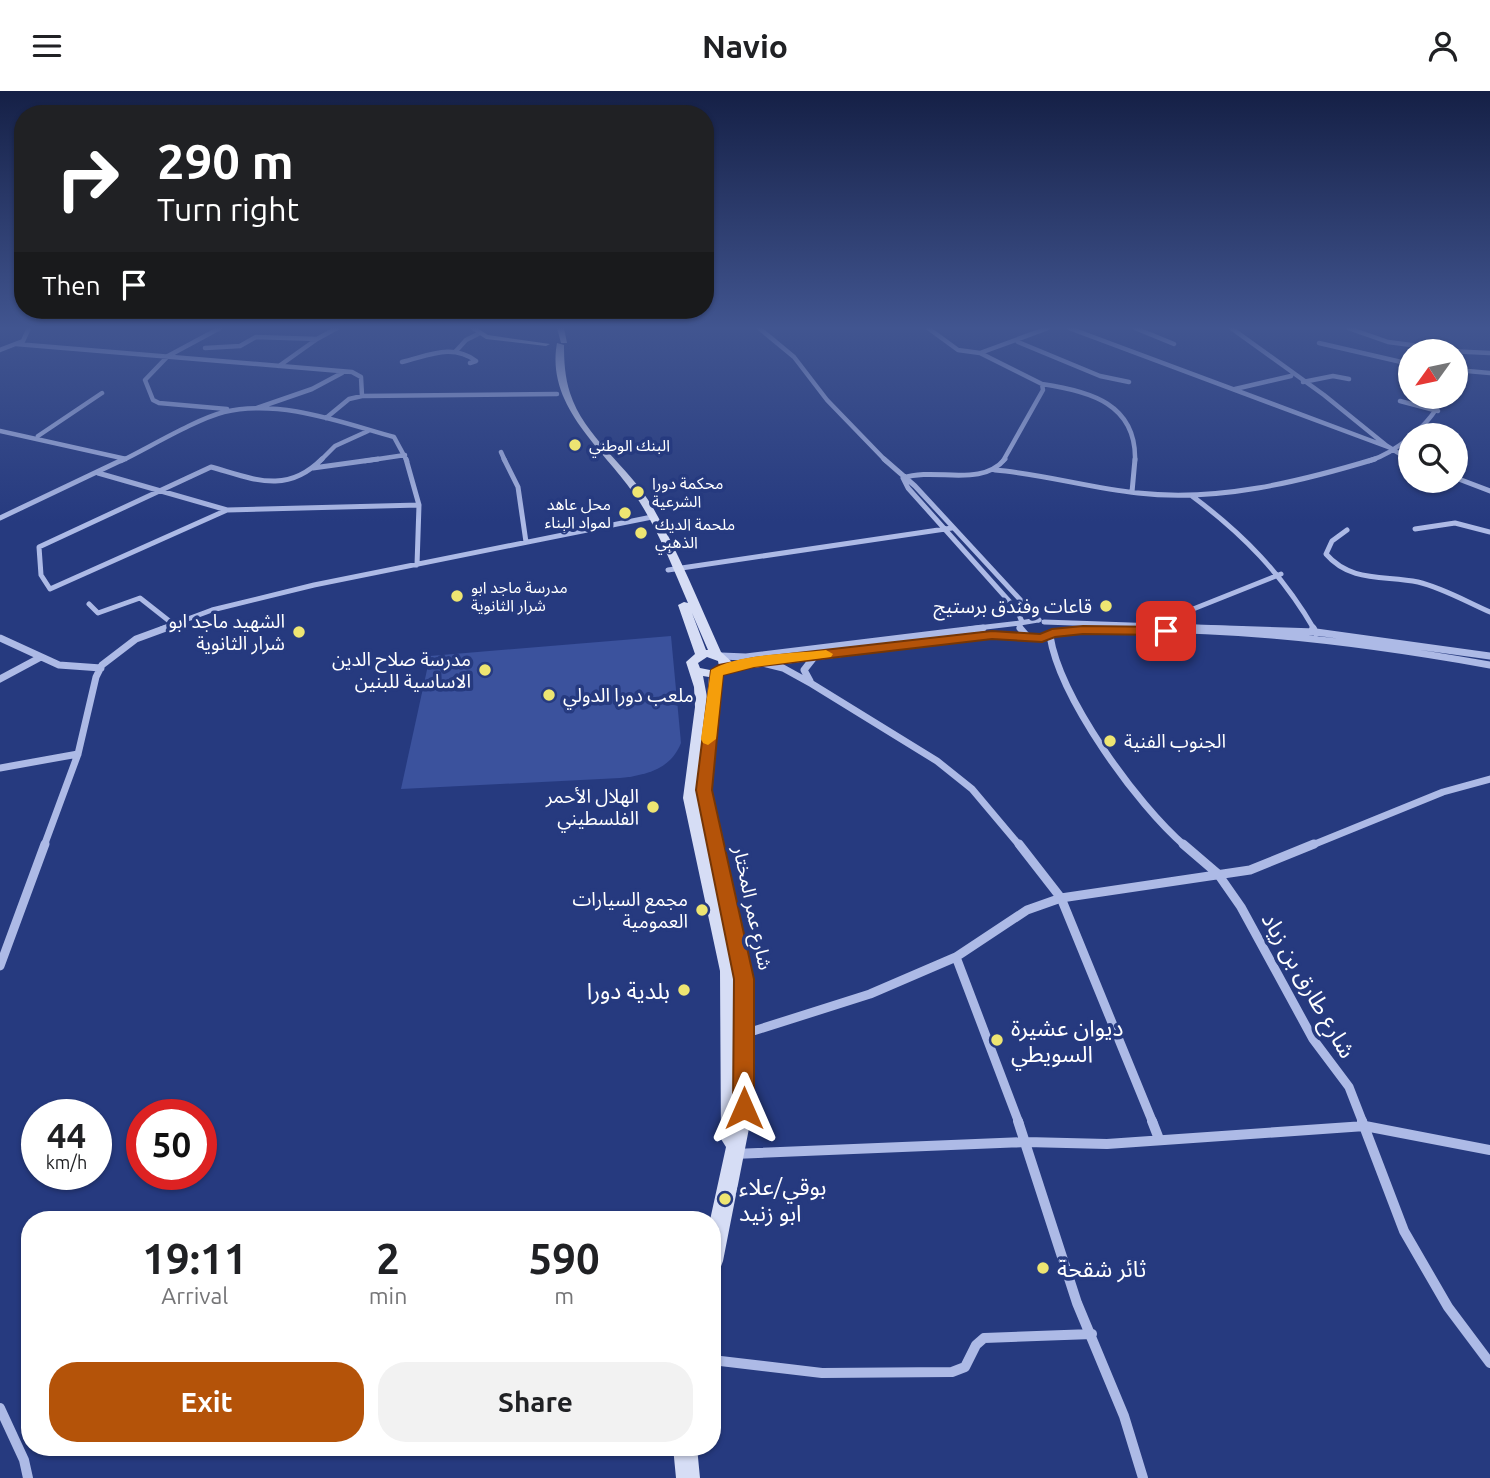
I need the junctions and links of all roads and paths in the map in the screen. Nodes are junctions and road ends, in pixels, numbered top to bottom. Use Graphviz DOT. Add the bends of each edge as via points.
graph roads {
  1 [pos="102,393"];
  2 [pos="150,393"];
  3 [pos="301,393"];
  4 [pos="362,393"];
  5 [pos="565,393"];
  6 [pos="822,393"];
  7 [pos="1042,393"];
  8 [pos="1077,393"];
  9 [pos="1243,393"];
  10 [pos="1318,393"];
  11 [pos="557,394"];
  12 [pos="362,396"];
  13 [pos="236,409"];
  14 [pos="255,409"];
  15 [pos="1430,409"];
  16 [pos="1438,411"];
  17 [pos="326,418"];
  18 [pos="0,431"];
  19 [pos="368,431"];
  20 [pos="37,437"];
  21 [pos="1388,447"];
  22 [pos="501,452"];
  23 [pos="1398,453"];
  24 [pos="405,455"];
  25 [pos="127,459"];
  26 [pos="891,465"];
  27 [pos="313,468"];
  28 [pos="995,470"];
  29 [pos="98,473"];
  30 [pos="920,475"];
  31 [pos="903,478"];
  32 [pos="1468,483"];
  33 [pos="915,486"];
  34 [pos="164,491"];
  35 [pos="1490,491"];
  36 [pos="1132,492"];
  37 [pos="1192,495"];
  38 [pos="419,505"];
  39 [pos="227,510"];
  40 [pos="0,517"];
  41 [pos="648,518"];
  42 [pos="952,527"];
  43 [pos="945,529"];
  44 [pos="1415,529"];
  45 [pos="1347,530"];
  46 [pos="1490,532"];
  47 [pos="526,542"];
  48 [pos="417,565"];
  49 [pos="672,569"];
  50 [pos="1281,574"];
  51 [pos="89,604"];
  52 [pos="1490,612"];
  53 [pos="1041,621"];
  54 [pos="1021,623"];
  55 [pos="173,624"];
  56 [pos="1155,624"];
  57 [pos="1316,632"];
  58 [pos="1051,634"];
  59 [pos="1029,636"];
  60 [pos="0,638"];
  61 [pos="1321,641"];
  62 [pos="701,654"];
  63 [pos="816,655"];
  64 [pos="1053,655"];
  65 [pos="1490,656"];
  66 [pos="41,657"];
  67 [pos="758,662"];
  68 [pos="719,663"];
  69 [pos="1490,665"];
  70 [pos="101,668"];
  71 [pos="696,671"];
  72 [pos="0,678"];
  73 [pos="813,684"];
  74 [pos="78,754"];
  75 [pos="0,768"];
  76 [pos="1490,779"];
  77 [pos="1218,874"];
  78 [pos="1061,898"];
  79 [pos="956,957"];
  80 [pos="0,966"];
  81 [pos="743,1035"];
  82 [pos="1365,1126"];
  83 [pos="1159,1139"];
  84 [pos="1026,1142"];
  85 [pos="1490,1150"];
  86 [pos="732,1154"];
  87 [pos="721,1213"];
  88 [pos="1092,1334"];
  89 [pos="721,1361"];
  90 [pos="1490,1363"];
  91 [pos="0,1408"];
  92 [pos="21,1454"];
  93 [pos="22,1456"];
  94 [pos="686,1456"];
  95 [pos="28,1478"];
  96 [pos="688,1478"];
  97 [pos="1143,1478"];
  1 -- 20 [label="street"];
  2 -- 13 [label="street" via="153,400 174,406"];
  3 -- 14 [label="street"];
  4 -- 12 [label="street"];
  5 -- 41 [label="main road" via="579,423 634,484"];
  6 -- 26 [label="street"];
  7 -- 28 [label="street"];
  8 -- 36 [label="street" via="1110,407 1128,421 1133,443"];
  9 -- 21 [label="street"];
  10 -- 21 [label="street"];
  11 -- 12 [label="street"];
  11 -- 41 [label="main road" via="572,422"];
  12 -- 17 [label="street" via="349,399"];
  13 -- 14 [label="street"];
  13 -- 25 [label="street"];
  14 -- 17 [label="street"];
  15 -- 16 [label="street"];
  16 -- 21 [label="street" via="1427,427"];
  17 -- 19 [label="street"];
  18 -- 20 [label="street"];
  19 -- 24 [label="street" via="394,437"];
  19 -- 27 [label="street" via="335,446"];
  20 -- 25 [label="street"];
  21 -- 23 [label="street"];
  21 -- 37 [label="street" via="1384,456 1294,481"];
  22 -- 47 [label="street" via="518,487"];
  24 -- 27 [label="street"];
  24 -- 38 [label="street"];
  25 -- 29 [label="street"];
  26 -- 30 [label="street"];
  26 -- 31 [label="street"];
  27 -- 34 [label="street" via="280,483 213,467 178,480"];
  28 -- 30 [label="street" via="978,475"];
  28 -- 36 [label="street"];
  29 -- 34 [label="street"];
  29 -- 40 [label="street"];
  30 -- 31 [label="street"];
  30 -- 33 [label="street"];
  31 -- 33 [label="street"];
  31 -- 43 [label="street"];
  32 -- 35 [label="street"];
  33 -- 42 [label="street"];
  34 -- 39 [label="street"];
  34 -- 39 [label="street" via="39,547 41,575 47,587 61,586"];
  36 -- 37 [label="street"];
  37 -- 50 [label="street" via="1248,540"];
  38 -- 39 [label="street"];
  38 -- 48 [label="street"];
  41 -- 47 [label="street"];
  41 -- 49 [label="main road"];
  42 -- 43 [label="street"];
  42 -- 53 [label="street"];
  43 -- 49 [label="street"];
  43 -- 54 [label="street" via="1017,610"];
  44 -- 46 [label="street" via="1455,523"];
  45 -- 52 [label="street" via="1326,555 1338,567 1367,577 1418,582"];
  47 -- 48 [label="street"];
  48 -- 55 [label="street" via="252,599"];
  49 -- 62 [label="main road"];
  49 -- 68 [label="main road"];
  50 -- 56 [label="street"];
  50 -- 57 [label="street"];
  51 -- 55 [label="street" via="98,613 140,598"];
  53 -- 54 [label="street"];
  53 -- 56 [label="street"];
  53 -- 58 [label="street" via="1051,627"];
  54 -- 59 [label="street" via="1020,630"];
  54 -- 68 [label="street"];
  55 -- 70 [label="street" via="136,639"];
  56 -- 57 [label="street"];
  57 -- 61 [label="street"];
  57 -- 65 [label="street"];
  58 -- 59 [label="street"];
  58 -- 61 [label="street" via="1166,631"];
  58 -- 64 [label="street"];
  59 -- 63 [label="street" via="992,635"];
  59 -- 64 [label="street"];
  60 -- 66 [label="street"];
  61 -- 69 [label="street"];
  62 -- 68 [label="main road"];
  62 -- 71 [label="main road" via="692,662"];
  63 -- 67 [label="street"];
  63 -- 73 [label="street" via="804,670"];
  64 -- 77 [label="street, شارع طارق بن زياد" via="1085,720 1124,776 1177,839"];
  66 -- 70 [label="street" via="59,665"];
  66 -- 72 [label="street"];
  67 -- 68 [label="street"];
  67 -- 73 [label="street"];
  68 -- 71 [label="main road"];
  68 -- 81 [label="main road, شارع عمر المختار" via="704,790 744,979"];
  70 -- 74 [label="street"];
  71 -- 86 [label="main road, شارع عمر المختار" via="701,708 690,798 728,971"];
  73 -- 78 [label="street" via="937,761 972,789"];
  74 -- 75 [label="street"];
  74 -- 80 [label="street"];
  76 -- 77 [label="street" via="1443,792 1250,870"];
  77 -- 78 [label="street"];
  77 -- 82 [label="street, شارع طارق بن زياد" via="1264,945 1313,1039 1349,1087"];
  78 -- 79 [label="street" via="1027,909"];
  78 -- 83 [label="street"];
  79 -- 81 [label="street" via="870,994"];
  79 -- 84 [label="street"];
  81 -- 86 [label="main road, شارع عمر المختار" via="744,1108"];
  82 -- 83 [label="street"];
  82 -- 85 [label="street"];
  82 -- 90 [label="street, شارع طارق بن زياد" via="1404,1231 1448,1307"];
  83 -- 84 [label="street" via="1107,1144"];
  84 -- 86 [label="street"];
  84 -- 88 [label="street" via="1077,1303"];
  86 -- 87 [label="main road, شارع عمر المختار"];
  88 -- 89 [label="street" via="989,1337 978,1342 965,1367 953,1372 822,1373"];
  88 -- 97 [label="street"];
  91 -- 92 [label="street"];
  93 -- 95 [label="street"];
  94 -- 96 [label="main road"];
}
